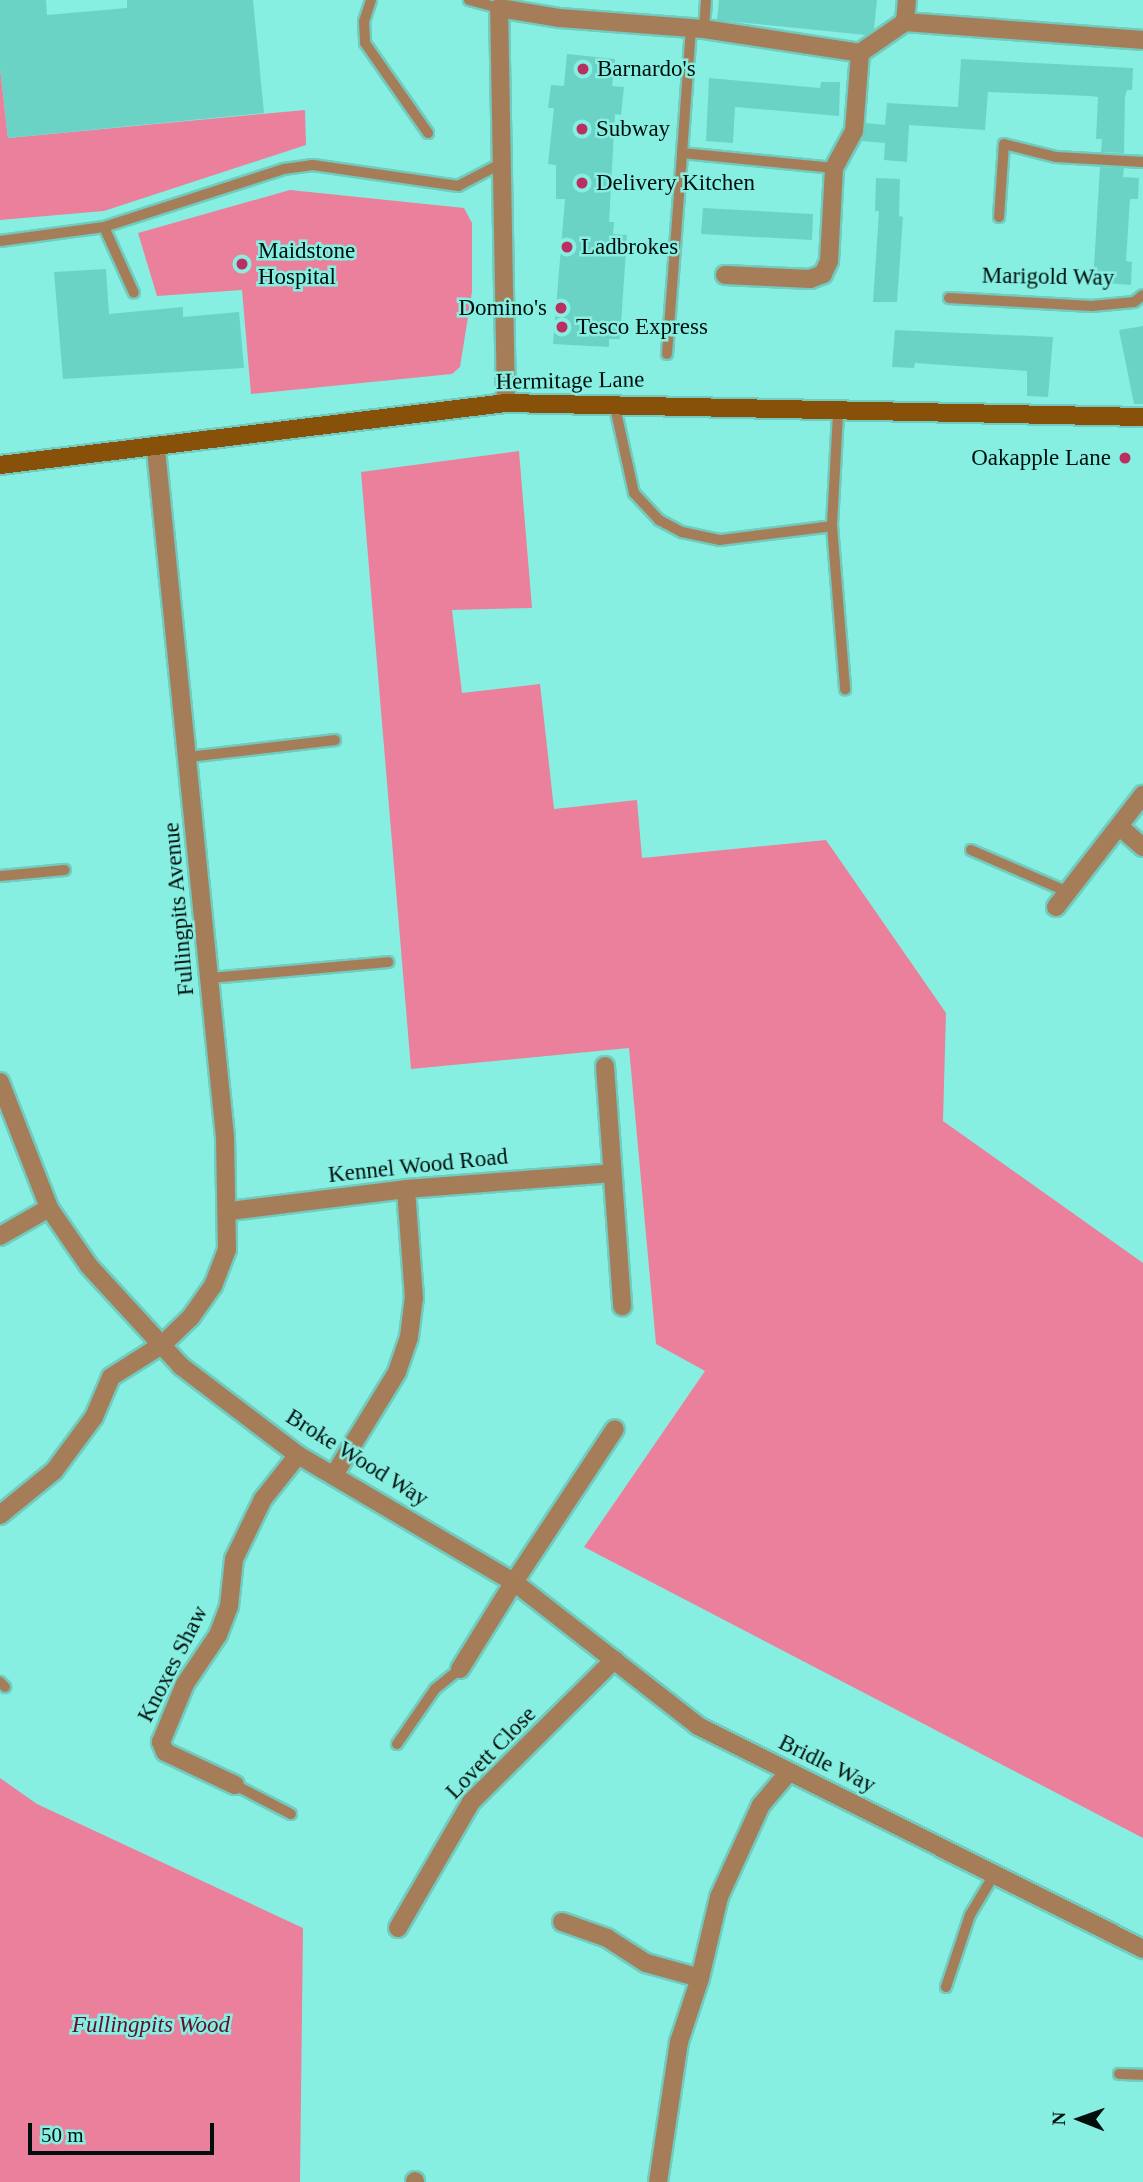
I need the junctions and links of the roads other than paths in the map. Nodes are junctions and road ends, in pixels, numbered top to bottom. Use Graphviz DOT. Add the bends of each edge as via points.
graph roads {
  1 [pos="371,0"];
  2 [pos="469,0"];
  3 [pos="706,0"];
  4 [pos="906,0"];
  5 [pos="499,8"];
  6 [pos="905,22"];
  7 [pos="697,29"];
  8 [pos="1143,40"];
  9 [pos="860,53"];
  10 [pos="428,133"];
  11 [pos="682,153"];
  12 [pos="1143,162"];
  13 [pos="502,163"];
  14 [pos="834,168"];
  15 [pos="999,217"];
  16 [pos="104,227"];
  17 [pos="0,241"];
  18 [pos="725,275"];
  19 [pos="134,293"];
  20 [pos="1143,295"];
  21 [pos="949,298"];
  22 [pos="667,354"];
  23 [pos="614,402"];
  24 [pos="506,403"];
  25 [pos="838,414"];
  26 [pos="1143,417"];
  27 [pos="156,449"];
  28 [pos="0,465"];
  29 [pos="832,526"];
  30 [pos="845,689"];
  31 [pos="335,740"];
  32 [pos="189,757"];
  33 [pos="1143,795"];
  34 [pos="1121,828"];
  35 [pos="1143,847"];
  36 [pos="971,850"];
  37 [pos="65,870"];
  38 [pos="0,876"];
  39 [pos="1068,892"];
  40 [pos="1056,908"];
  41 [pos="387,962"];
  42 [pos="210,978"];
  43 [pos="604,1066"];
  44 [pos="0,1082"];
  45 [pos="612,1173"];
  46 [pos="406,1189"];
  47 [pos="49,1208"];
  48 [pos="230,1211"];
  49 [pos="0,1236"];
  50 [pos="622,1306"];
  51 [pos="163,1344"];
  52 [pos="615,1429"];
  53 [pos="298,1455"];
  54 [pos="334,1475"];
  55 [pos="4,1512"];
  56 [pos="509,1578"];
  57 [pos="614,1660"];
  58 [pos="460,1669"];
  59 [pos="397,1744"];
  60 [pos="788,1773"];
  61 [pos="235,1785"];
  62 [pos="291,1814"];
  63 [pos="996,1872"];
  64 [pos="562,1922"];
  65 [pos="398,1928"];
  66 [pos="1143,1949"];
  67 [pos="700,1978"];
  68 [pos="946,1987"];
  69 [pos="1119,2074"];
  70 [pos="1143,2075"];
  71 [pos="658,2182"];
  1 -- 10 [label="lane" via="365,43"];
  2 -- 5 [label="lane"];
  3 -- 7 [label="lane"];
  4 -- 6 [label="street"];
  5 -- 7 [label="street"];
  5 -- 13 [label="street"];
  6 -- 8 [label="street"];
  6 -- 9 [label="street"];
  7 -- 9 [label="street"];
  7 -- 11 [label="lane"];
  9 -- 14 [label="street" via="854,131"];
  11 -- 14 [label="lane"];
  11 -- 22 [label="lane"];
  12 -- 15 [label="lane" via="1056,157 1004,144"];
  13 -- 16 [label="lane" via="458,186 313,165 284,169"];
  13 -- 24 [label="street"];
  14 -- 18 [label="street" via="829,261 823,274 810,279"];
  16 -- 17 [label="lane"];
  16 -- 19 [label="lane"];
  20 -- 21 [label="lane, Marigold Way" via="1134,302 1091,306"];
  23 -- 24 [label="main road, Hermitage Lane"];
  23 -- 25 [label="main road, Hermitage Lane"];
  23 -- 29 [label="lane" via="634,493 659,520 682,532 720,540"];
  24 -- 27 [label="main road, Hermitage Lane"];
  25 -- 26 [label="main road, Hermitage Lane"];
  25 -- 29 [label="lane"];
  27 -- 28 [label="main road, Hermitage Lane"];
  27 -- 32 [label="street, Fullingpits Avenue"];
  29 -- 30 [label="lane"];
  31 -- 32 [label="lane"];
  32 -- 42 [label="street, Fullingpits Avenue"];
  33 -- 34 [label="street"];
  34 -- 35 [label="street"];
  34 -- 39 [label="street"];
  36 -- 39 [label="lane"];
  37 -- 38 [label="lane"];
  39 -- 40 [label="street"];
  41 -- 42 [label="lane"];
  42 -- 48 [label="street, Fullingpits Avenue"];
  43 -- 45 [label="street"];
  44 -- 47 [label="street, Broke Wood Way"];
  45 -- 46 [label="street, Kennel Wood Road"];
  45 -- 50 [label="street"];
  46 -- 48 [label="street, Kennel Wood Road"];
  46 -- 54 [label="street" via="414,1298 409,1337 397,1372"];
  47 -- 49 [label="street"];
  47 -- 51 [label="street, Broke Wood Way" via="89,1266"];
  48 -- 51 [label="street, Fullingpits Avenue" via="227,1250 213,1286"];
  51 -- 53 [label="street, Broke Wood Way" via="181,1366"];
  51 -- 55 [label="street, Fullingpits Avenue" via="111,1377 94,1418 54,1471"];
  52 -- 56 [label="street"];
  53 -- 54 [label="street, Broke Wood Way"];
  53 -- 61 [label="street, Knoxes Shaw" via="263,1499 234,1559 229,1606 218,1635 185,1684 161,1742 165,1752"];
  54 -- 56 [label="street, Broke Wood Way"];
  56 -- 57 [label="street, Bridle Way"];
  56 -- 58 [label="street"];
  57 -- 60 [label="street, Bridle Way" via="698,1726"];
  57 -- 65 [label="street, Lovett Close" via="471,1802"];
  58 -- 59 [label="lane" via="435,1689"];
  60 -- 63 [label="street, Bridle Way"];
  60 -- 67 [label="street" via="761,1805 719,1897"];
  61 -- 62 [label="lane"];
  63 -- 66 [label="street, Bridle Way"];
  63 -- 68 [label="lane" via="971,1915"];
  64 -- 67 [label="street" via="607,1938 646,1963"];
  67 -- 71 [label="street" via="679,2042"];
  69 -- 70 [label="lane"];
}
